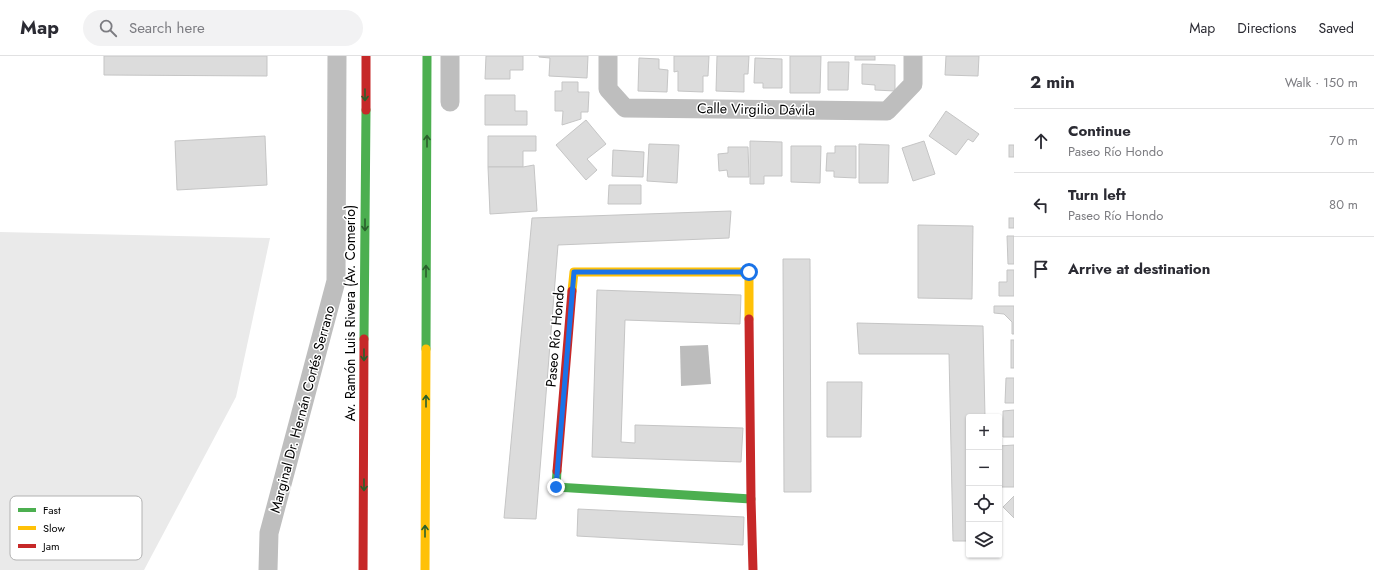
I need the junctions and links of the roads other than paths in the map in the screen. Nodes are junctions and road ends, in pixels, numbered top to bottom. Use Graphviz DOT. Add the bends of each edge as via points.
graph roads {
  1 [pos="338,56"];
  2 [pos="366,56"];
  3 [pos="428,56"];
  4 [pos="450,56"];
  5 [pos="608,56"];
  6 [pos="913,56"];
  7 [pos="450,102"];
  8 [pos="751,499"];
  9 [pos="268,570"];
  10 [pos="363,570"];
  11 [pos="425,570"];
  12 [pos="753,570"];
  1 -- 9 [label="street, Marginal Dr. Hernán Cortés Serrano" via="336,281 269,532"];
  2 -- 10 [label="main road, Av. Ramón Luis Rivera (Av. Comerío), one-way"];
  11 -- 3 [label="main road, one-way"];
  4 -- 7 [label="street"];
  5 -- 6 [label="street, Calle Virgilio Dávila" via="608,89 624,108 887,111 913,84"];
  8 -- 8 [label="main road, Paseo Río Hondo" via="749,272 574,272 556,487"];
  8 -- 12 [label="main road"];
}
